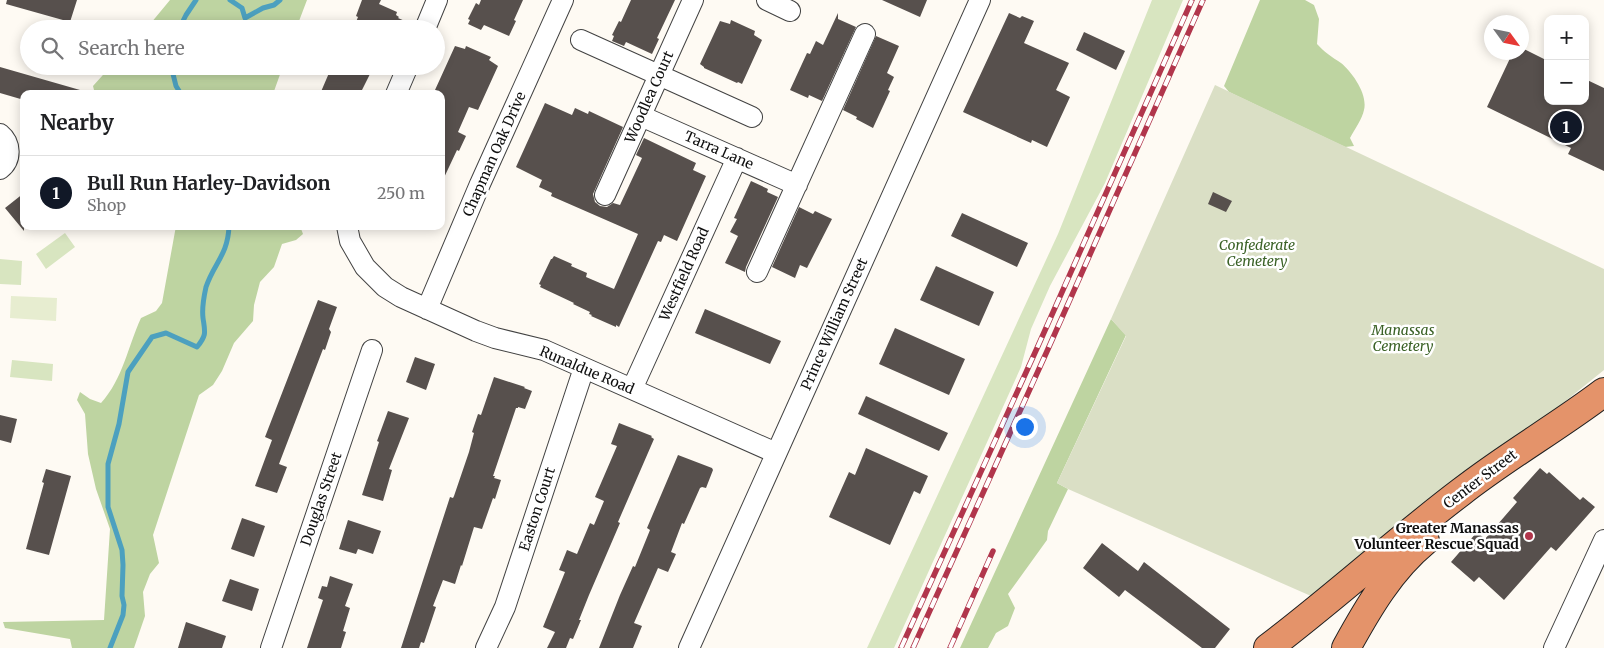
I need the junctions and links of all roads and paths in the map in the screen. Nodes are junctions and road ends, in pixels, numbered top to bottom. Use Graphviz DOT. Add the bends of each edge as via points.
graph roads {
  1 [pos="437,0"];
  2 [pos="563,0"];
  3 [pos="693,0"];
  4 [pos="767,0"];
  5 [pos="980,0"];
  6 [pos="790,11"];
  7 [pos="429,20"];
  8 [pos="865,34"];
  9 [pos="581,40"];
  10 [pos="404,75"];
  11 [pos="659,75"];
  12 [pos="398,90"];
  13 [pos="641,116"];
  14 [pos="752,117"];
  15 [pos="0,134"];
  16 [pos="737,158"];
  17 [pos="0,169"];
  18 [pos="797,185"];
  19 [pos="605,195"];
  20 [pos="347,230"];
  21 [pos="757,272"];
  22 [pos="427,309"];
  23 [pos="372,350"];
  24 [pos="584,368"];
  25 [pos="632,390"];
  26 [pos="1604,392"];
  27 [pos="1575,414"];
  28 [pos="776,453"];
  29 [pos="1604,540"];
  30 [pos="1279,647"];
  31 [pos="270,648"];
  32 [pos="486,648"];
  33 [pos="689,648"];
  34 [pos="1346,648"];
  35 [pos="1554,648"];
  1 -- 7 [label="street"];
  2 -- 22 [label="street, Chapman Oak Drive"];
  3 -- 11 [label="street, Woodlea Court"];
  4 -- 6 [label="street"];
  5 -- 28 [label="street, Prince William Street"];
  8 -- 18 [label="street"];
  9 -- 11 [label="street"];
  10 -- 12 [label="street"];
  11 -- 13 [label="street, Woodlea Court"];
  11 -- 14 [label="street"];
  13 -- 16 [label="street, Tarra Lane"];
  13 -- 19 [label="street, Woodlea Court"];
  15 -- 17 [label="street" via="9,148 7,161"];
  16 -- 18 [label="street, Tarra Lane"];
  16 -- 25 [label="street, Westfield Road"];
  18 -- 21 [label="street"];
  20 -- 22 [label="street, Runaldue Road" via="365,268 401,297"];
  22 -- 24 [label="street, Runaldue Road" via="476,331 544,350"];
  23 -- 31 [label="street, Douglas Street"];
  24 -- 25 [label="street, Runaldue Road"];
  24 -- 32 [label="street, Easton Court" via="505,608"];
  25 -- 28 [label="street, Runaldue Road"];
  26 -- 27 [label="highway, Center Street"];
  27 -- 30 [label="highway, Center Street" via="1461,492"];
  27 -- 34 [label="highway" via="1419,546 1374,599"];
  28 -- 33 [label="street, Prince William Street"];
  29 -- 35 [label="street"];
}
